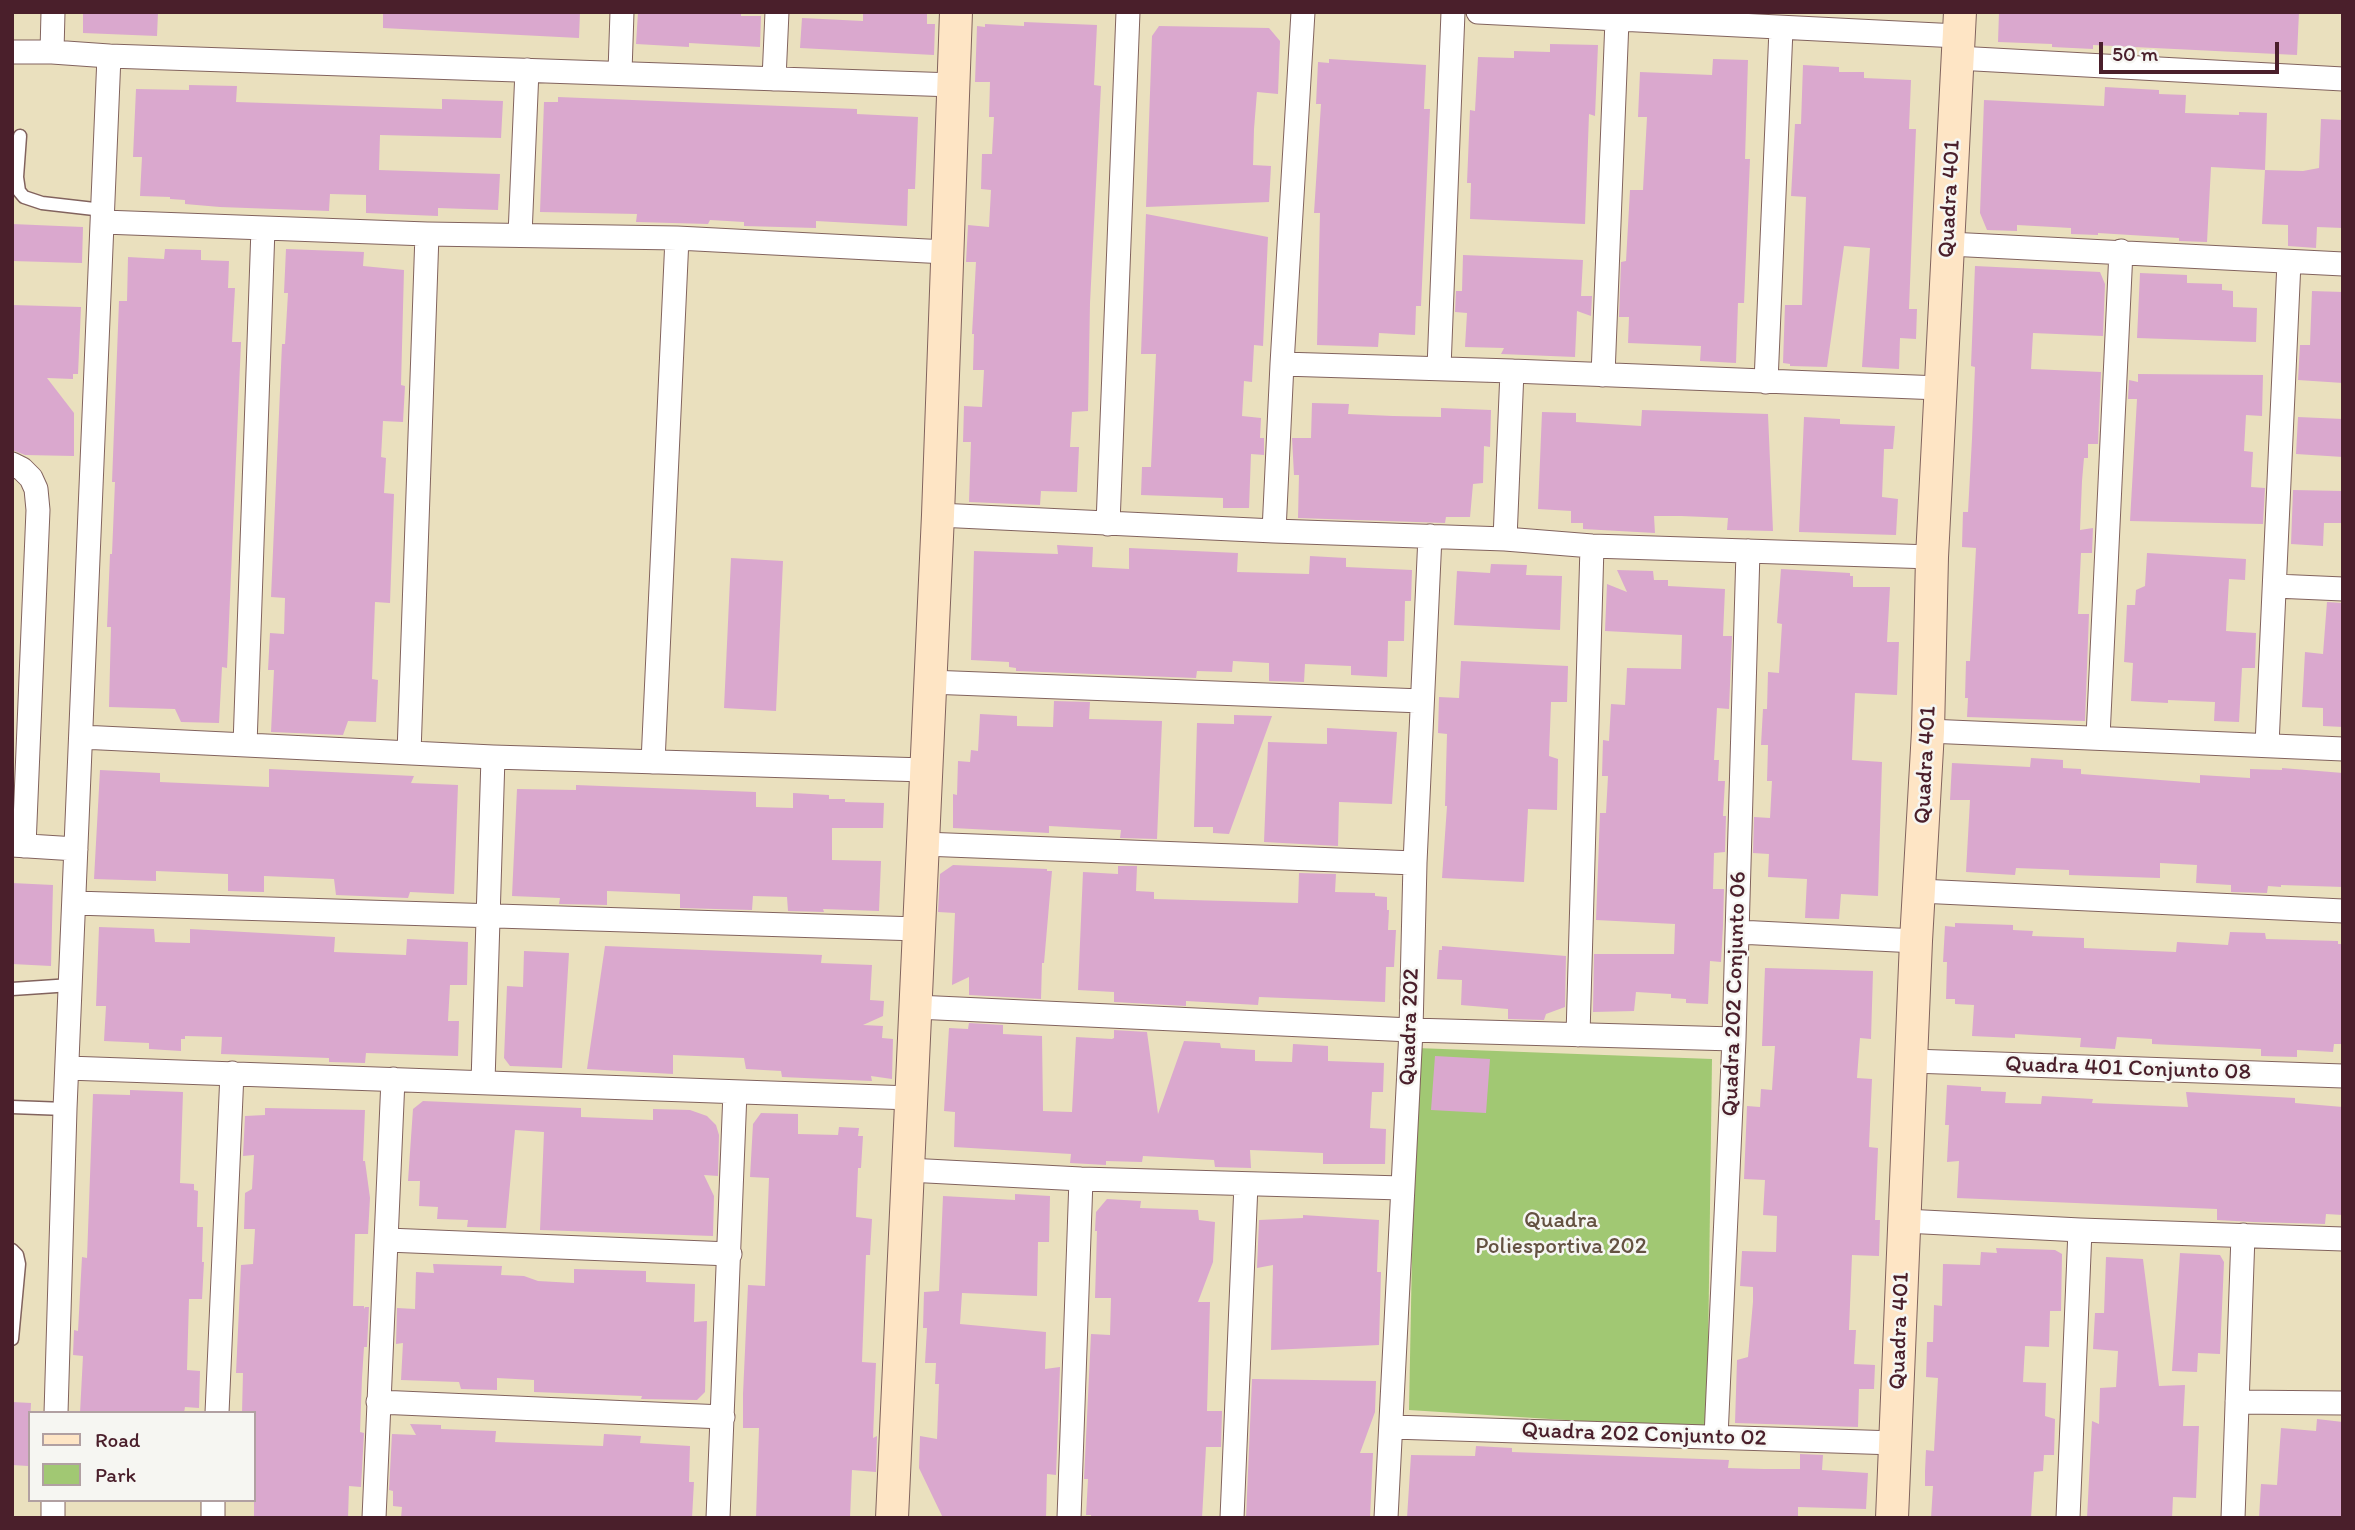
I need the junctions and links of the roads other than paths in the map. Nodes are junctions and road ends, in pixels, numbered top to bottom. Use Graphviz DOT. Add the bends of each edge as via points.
graph roads {
  1 [pos="53,12"];
  2 [pos="622,12"];
  3 [pos="777,12"];
  4 [pos="956,12"];
  5 [pos="1128,12"];
  6 [pos="1303,12"];
  7 [pos="1453,12"];
  8 [pos="1478,12"];
  9 [pos="1724,19"];
  10 [pos="1617,20"];
  11 [pos="1781,29"];
  12 [pos="1958,36"];
  13 [pos="12,52"];
  14 [pos="52,52"];
  15 [pos="108,56"];
  16 [pos="527,70"];
  17 [pos="620,72"];
  18 [pos="775,79"];
  19 [pos="2343,79"];
  20 [pos="954,85"];
  21 [pos="20,136"];
  22 [pos="103,216"];
  23 [pos="263,228"];
  24 [pos="427,234"];
  25 [pos="520,234"];
  26 [pos="677,238"];
  27 [pos="1949,244"];
  28 [pos="2121,251"];
  29 [pos="946,252"];
  30 [pos="2289,262"];
  31 [pos="2343,264"];
  32 [pos="1282,364"];
  33 [pos="1439,368"];
  34 [pos="1512,371"];
  35 [pos="1603,375"];
  36 [pos="1766,383"];
  37 [pos="1940,388"];
  38 [pos="12,464"];
  39 [pos="938,515"];
  40 [pos="1108,524"];
  41 [pos="1274,531"];
  42 [pos="1430,536"];
  43 [pos="1505,539"];
  44 [pos="1592,546"];
  45 [pos="1748,551"];
  46 [pos="1932,557"];
  47 [pos="2275,586"];
  48 [pos="2343,589"];
  49 [pos="929,682"];
  50 [pos="1422,701"];
  51 [pos="1928,731"];
  52 [pos="81,737"];
  53 [pos="2098,737"];
  54 [pos="245,745"];
  55 [pos="2267,745"];
  56 [pos="2343,749"];
  57 [pos="409,753"];
  58 [pos="494,757"];
  59 [pos="653,762"];
  60 [pos="925,770"];
  61 [pos="923,844"];
  62 [pos="18,845"];
  63 [pos="76,849"];
  64 [pos="1415,863"];
  65 [pos="1919,891"];
  66 [pos="74,903"];
  67 [pos="2343,911"];
  68 [pos="487,914"];
  69 [pos="919,929"];
  70 [pos="1738,932"];
  71 [pos="1916,941"];
  72 [pos="71,985"];
  73 [pos="12,989"];
  74 [pos="916,1007"];
  75 [pos="1411,1030"];
  76 [pos="1577,1035"];
  77 [pos="1734,1039"];
  78 [pos="1912,1061"];
  79 [pos="67,1068"];
  80 [pos="232,1073"];
  81 [pos="2343,1076"];
  82 [pos="393,1079"];
  83 [pos="483,1082"];
  84 [pos="735,1092"];
  85 [pos="911,1098"];
  86 [pos="12,1107"];
  87 [pos="65,1109"];
  88 [pos="908,1170"];
  89 [pos="1081,1179"];
  90 [pos="1246,1184"];
  91 [pos="1402,1188"];
  92 [pos="1905,1221"];
  93 [pos="2080,1230"];
  94 [pos="2243,1235"];
  95 [pos="2343,1239"];
  96 [pos="387,1240"];
  97 [pos="12,1250"];
  98 [pos="730,1254"];
  99 [pos="12,1339"];
  100 [pos="378,1402"];
  101 [pos="2236,1402"];
  102 [pos="2343,1403"];
  103 [pos="56,1411"];
  104 [pos="217,1411"];
  105 [pos="723,1417"];
  106 [pos="1392,1427"];
  107 [pos="1716,1437"];
  108 [pos="1896,1443"];
  109 [pos="374,1518"];
  110 [pos="718,1518"];
  111 [pos="892,1518"];
  112 [pos="1069,1518"];
  113 [pos="1231,1518"];
  114 [pos="1386,1518"];
  115 [pos="1892,1518"];
  116 [pos="2068,1518"];
  117 [pos="2233,1518"];
  1 -- 14 [label="street"];
  2 -- 17 [label="street"];
  3 -- 18 [label="street"];
  4 -- 20 [label="street"];
  5 -- 40 [label="street"];
  6 -- 32 [label="street"];
  7 -- 33 [label="street"];
  8 -- 10 [label="street"];
  9 -- 10 [label="street"];
  9 -- 11 [label="street"];
  10 -- 35 [label="street"];
  11 -- 12 [label="street"];
  11 -- 36 [label="street"];
  12 -- 19 [label="street"];
  12 -- 27 [label="street, Quadra 401"];
  13 -- 14 [label="street"];
  14 -- 15 [label="street"];
  15 -- 16 [label="street"];
  15 -- 22 [label="street"];
  16 -- 17 [label="street"];
  16 -- 25 [label="street"];
  17 -- 18 [label="street"];
  18 -- 20 [label="street"];
  20 -- 29 [label="street"];
  21 -- 22 [label="lane" via="18,177 24,198"];
  22 -- 23 [label="street"];
  22 -- 52 [label="street"];
  23 -- 24 [label="street"];
  23 -- 54 [label="street"];
  24 -- 25 [label="street"];
  24 -- 57 [label="street"];
  25 -- 26 [label="street"];
  26 -- 29 [label="street"];
  26 -- 59 [label="street"];
  27 -- 28 [label="street"];
  27 -- 37 [label="street, Quadra 401"];
  28 -- 30 [label="street"];
  28 -- 53 [label="street"];
  29 -- 39 [label="street"];
  30 -- 31 [label="street"];
  30 -- 47 [label="street"];
  32 -- 33 [label="street"];
  32 -- 41 [label="street"];
  33 -- 34 [label="street"];
  34 -- 35 [label="street"];
  34 -- 43 [label="street"];
  35 -- 36 [label="street"];
  36 -- 37 [label="street"];
  37 -- 46 [label="street, Quadra 401"];
  38 -- 62 [label="street" via="31,478 38,510"];
  39 -- 40 [label="street"];
  39 -- 49 [label="street"];
  40 -- 41 [label="street"];
  41 -- 42 [label="street"];
  42 -- 43 [label="street"];
  42 -- 50 [label="street, Quadra 202"];
  43 -- 44 [label="street"];
  44 -- 45 [label="street"];
  44 -- 76 [label="street"];
  45 -- 46 [label="street"];
  45 -- 70 [label="street, Quadra 202 Conjunto 06"];
  46 -- 51 [label="street, Quadra 401"];
  47 -- 48 [label="street"];
  47 -- 55 [label="street"];
  49 -- 50 [label="street"];
  49 -- 60 [label="street"];
  50 -- 64 [label="street, Quadra 202"];
  51 -- 53 [label="street"];
  51 -- 65 [label="street, Quadra 401"];
  52 -- 54 [label="street"];
  52 -- 63 [label="street"];
  53 -- 55 [label="street"];
  54 -- 57 [label="street"];
  55 -- 56 [label="street"];
  57 -- 58 [label="street"];
  58 -- 59 [label="street"];
  58 -- 68 [label="street"];
  59 -- 60 [label="street"];
  60 -- 61 [label="street"];
  61 -- 64 [label="street"];
  61 -- 69 [label="street"];
  62 -- 63 [label="street"];
  63 -- 66 [label="street"];
  64 -- 75 [label="street, Quadra 202"];
  65 -- 67 [label="street"];
  65 -- 71 [label="street, Quadra 401"];
  66 -- 68 [label="street"];
  66 -- 72 [label="street"];
  68 -- 69 [label="street"];
  68 -- 83 [label="street"];
  69 -- 74 [label="street"];
  70 -- 71 [label="street"];
  70 -- 77 [label="street, Quadra 202 Conjunto 06"];
  71 -- 78 [label="street, Quadra 401"];
  72 -- 73 [label="lane"];
  72 -- 79 [label="street"];
  74 -- 75 [label="street"];
  74 -- 85 [label="street"];
  75 -- 76 [label="street"];
  75 -- 91 [label="street, Quadra 202"];
  76 -- 77 [label="street"];
  77 -- 107 [label="street, Quadra 202 Conjunto 06"];
  78 -- 81 [label="street, Quadra 401 Conjunto 08"];
  78 -- 92 [label="street, Quadra 401"];
  79 -- 80 [label="street"];
  79 -- 87 [label="street"];
  80 -- 82 [label="street"];
  80 -- 104 [label="street"];
  82 -- 83 [label="street"];
  82 -- 96 [label="street"];
  83 -- 84 [label="street"];
  84 -- 85 [label="street"];
  84 -- 98 [label="street"];
  85 -- 88 [label="street"];
  86 -- 87 [label="lane"];
  87 -- 103 [label="street"];
  88 -- 89 [label="street"];
  88 -- 111 [label="street"];
  89 -- 90 [label="street"];
  89 -- 112 [label="street"];
  90 -- 91 [label="street"];
  90 -- 113 [label="street"];
  91 -- 106 [label="street, Quadra 202"];
  92 -- 93 [label="street"];
  92 -- 108 [label="street, Quadra 401"];
  93 -- 94 [label="street"];
  93 -- 116 [label="street"];
  94 -- 95 [label="street"];
  94 -- 101 [label="street"];
  96 -- 98 [label="street"];
  96 -- 100 [label="street"];
  97 -- 99 [label="lane" via="19,1264"];
  98 -- 105 [label="street"];
  100 -- 105 [label="street"];
  100 -- 109 [label="street"];
  101 -- 102 [label="street"];
  101 -- 117 [label="street"];
  105 -- 110 [label="street"];
  106 -- 107 [label="street, Quadra 202 Conjunto 02"];
  106 -- 114 [label="street, Quadra 202"];
  107 -- 108 [label="street, Quadra 202 Conjunto 02"];
  108 -- 115 [label="street, Quadra 401"];
}
